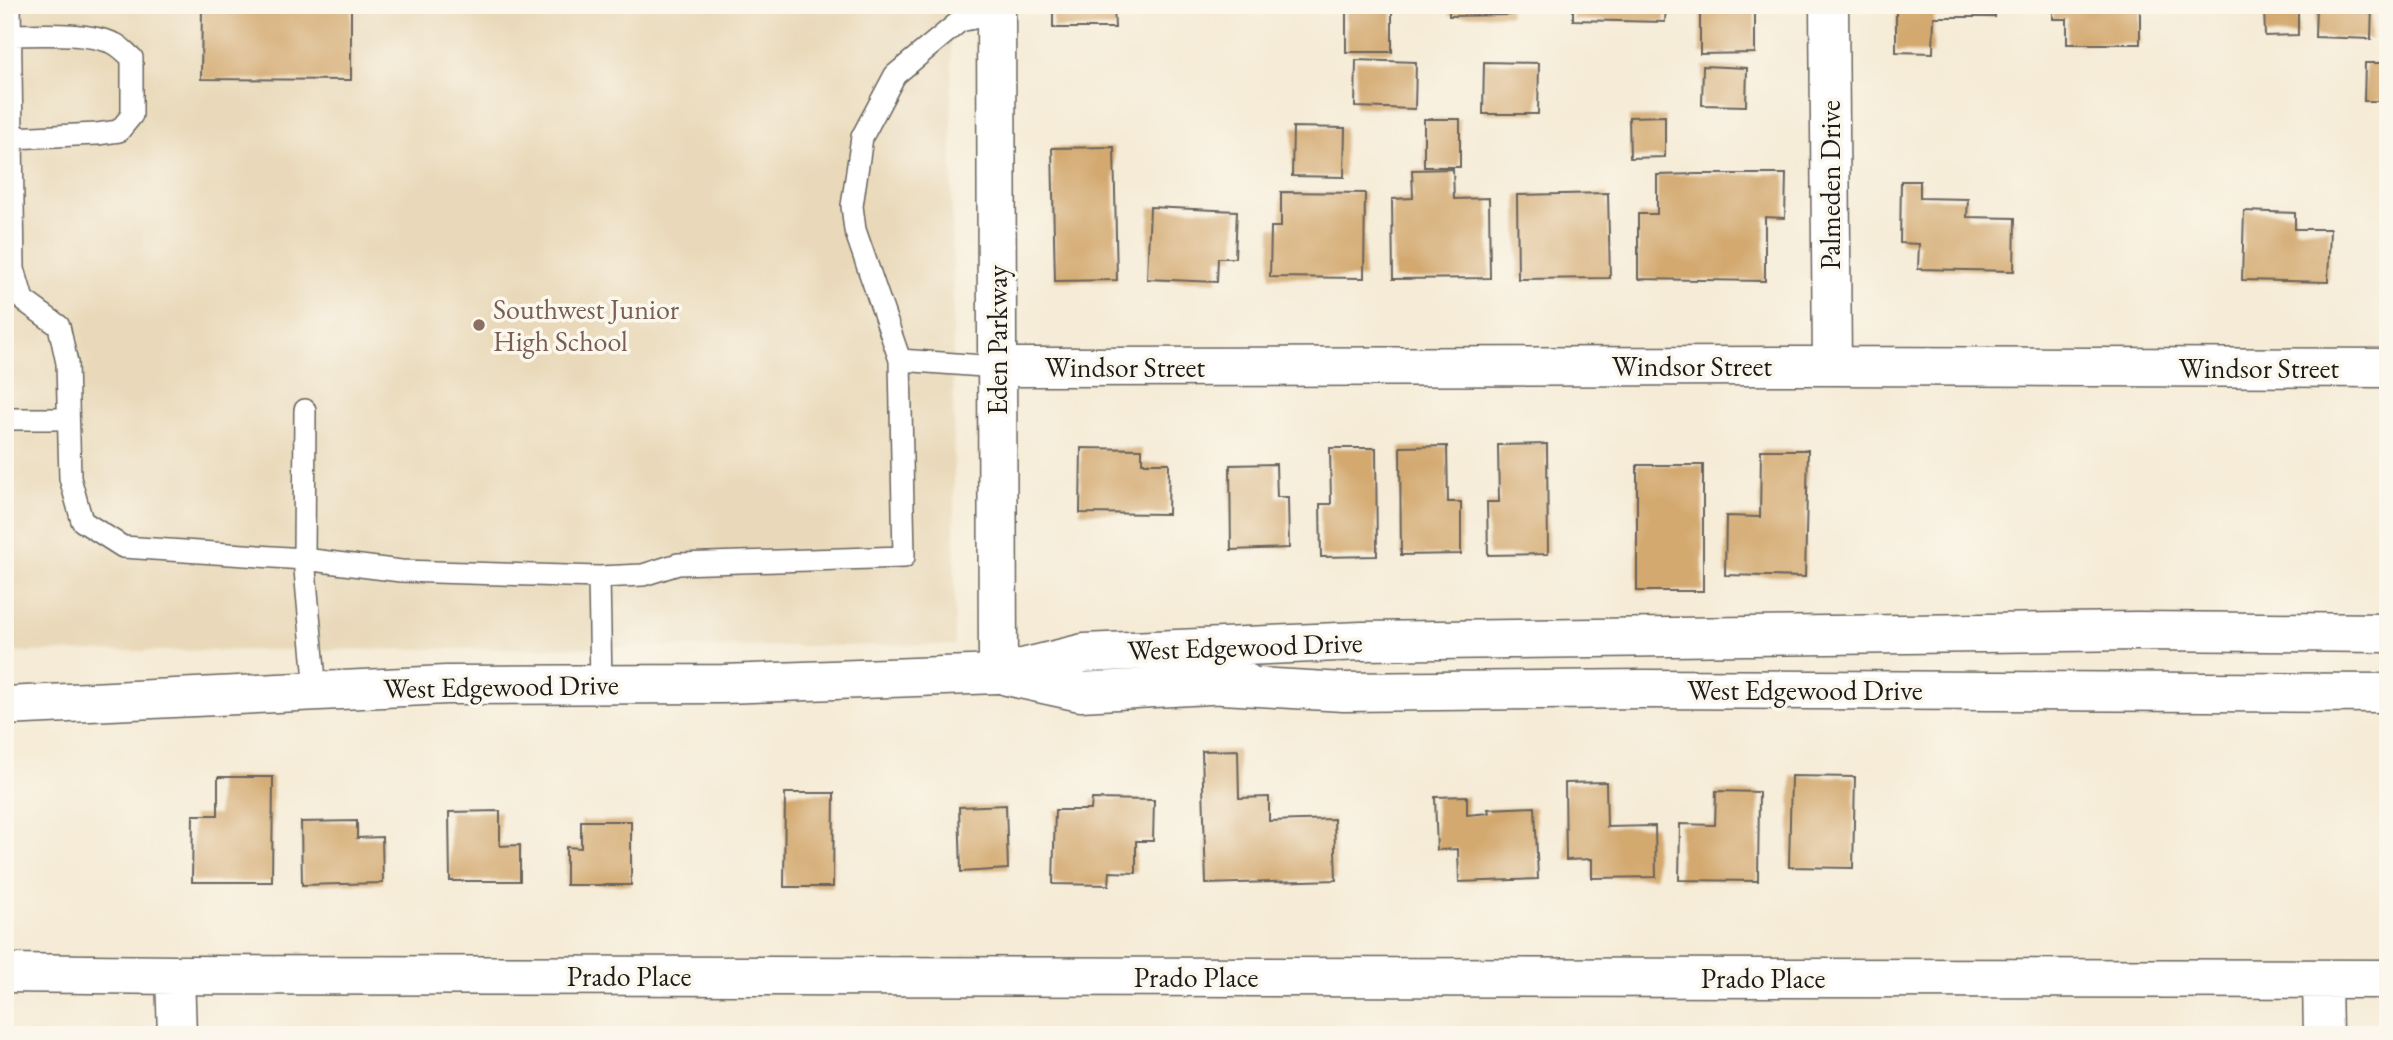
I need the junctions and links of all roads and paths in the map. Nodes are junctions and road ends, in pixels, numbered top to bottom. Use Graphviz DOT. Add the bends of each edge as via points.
graph roads {
  1 [pos="10,5"];
  2 [pos="1829,5"];
  3 [pos="996,9"];
  4 [pos="8,35"];
  5 [pos="12,138"];
  6 [pos="9,181"];
  7 [pos="900,360"];
  8 [pos="1832,366"];
  9 [pos="997,367"];
  10 [pos="2388,368"];
  11 [pos="304,410"];
  12 [pos="5,419"];
  13 [pos="68,419"];
  14 [pos="304,559"];
  15 [pos="599,577"];
  16 [pos="2388,633"];
  17 [pos="1621,639"];
  18 [pos="998,674"];
  19 [pos="601,684"];
  20 [pos="1222,685"];
  21 [pos="316,691"];
  22 [pos="2388,693"];
  23 [pos="5,706"];
  24 [pos="5,973"];
  25 [pos="175,975"];
  26 [pos="2322,979"];
  27 [pos="2388,979"];
  28 [pos="177,1035"];
  29 [pos="2323,1035"];
  1 -- 4 [label="lane"];
  2 -- 8 [label="street, Palmeden Drive"];
  3 -- 7 [label="lane" via="960,21 895,75 862,136 852,206 855,230"];
  3 -- 9 [label="street, Eden Parkway"];
  4 -- 5 [label="lane"];
  4 -- 5 [label="lane" via="101,39 132,58 132,115 119,131"];
  5 -- 6 [label="lane"];
  6 -- 13 [label="lane" via="14,269 23,300 59,326 67,363"];
  7 -- 9 [label="lane"];
  7 -- 15 [label="lane" via="904,557 678,564 643,575"];
  8 -- 9 [label="street, Windsor Street"];
  8 -- 10 [label="street, Windsor Street"];
  9 -- 18 [label="street, Eden Parkway"];
  11 -- 14 [label="lane"];
  12 -- 13 [label="lane"];
  13 -- 14 [label="lane" via="70,478 82,521 123,547"];
  14 -- 15 [label="lane" via="401,571"];
  14 -- 21 [label="lane"];
  15 -- 19 [label="lane"];
  16 -- 17 [label="street, West Edgewood Drive" via="2137,631"];
  17 -- 18 [label="street, West Edgewood Drive" via="1362,640 1084,653"];
  17 -- 20 [label="street, West Edgewood Drive" via="1407,669"];
  18 -- 19 [label="street, West Edgewood Drive"];
  18 -- 20 [label="street, West Edgewood Drive" via="1080,692"];
  19 -- 21 [label="street, West Edgewood Drive"];
  20 -- 22 [label="street, West Edgewood Drive" via="1344,692"];
  21 -- 23 [label="street, West Edgewood Drive"];
  24 -- 25 [label="street, Prado Place"];
  25 -- 26 [label="street, Prado Place"];
  25 -- 28 [label="street"];
  26 -- 27 [label="street, Prado Place"];
  26 -- 29 [label="street"];
}
